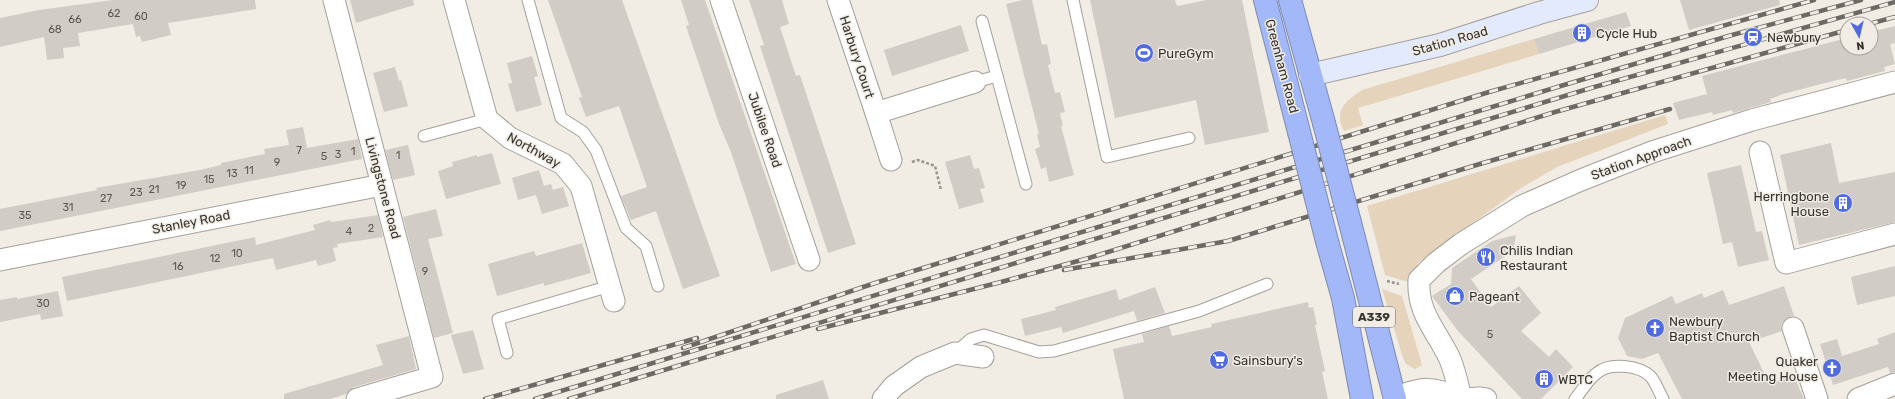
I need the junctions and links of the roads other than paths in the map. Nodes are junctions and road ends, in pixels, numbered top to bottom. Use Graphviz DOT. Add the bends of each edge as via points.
graph roads {
  1 [pos="334,0"];
  2 [pos="454,0"];
  3 [pos="528,0"];
  4 [pos="721,0"];
  5 [pos="838,0"];
  6 [pos="1073,0"];
  7 [pos="1265,0"];
  8 [pos="1290,0"];
  9 [pos="1587,0"];
  10 [pos="1538,7"];
  11 [pos="982,21"];
  12 [pos="1310,75"];
  13 [pos="997,76"];
  14 [pos="975,82"];
  15 [pos="1895,82"];
  16 [pos="876,114"];
  17 [pos="487,119"];
  18 [pos="424,136"];
  19 [pos="1189,138"];
  20 [pos="1760,152"];
  21 [pos="891,160"];
  22 [pos="1026,184"];
  23 [pos="382,185"];
  24 [pos="1895,234"];
  25 [pos="0,260"];
  26 [pos="809,260"];
  27 [pos="1267,284"];
  28 [pos="658,286"];
  29 [pos="612,293"];
  30 [pos="1793,328"];
  31 [pos="507,353"];
  32 [pos="955,353"];
  33 [pos="983,357"];
  34 [pos="1895,384"];
  35 [pos="1394,398"];
  36 [pos="357,399"];
  37 [pos="883,399"];
  38 [pos="1362,399"];
  39 [pos="1461,399"];
  40 [pos="1486,399"];
  41 [pos="1575,399"];
  42 [pos="1663,399"];
  43 [pos="1817,399"];
  44 [pos="1858,399"];
  1 -- 23 [label="street, Livingstone Road"];
  2 -- 17 [label="street"];
  3 -- 28 [label="lane" via="561,118 583,132 596,150 626,228 646,246"];
  4 -- 26 [label="street, Jubilee Road"];
  5 -- 16 [label="street, Harbury Court"];
  6 -- 19 [label="lane" via="1107,157"];
  7 -- 38 [label="highway, Greenham Road / A339, bridge" via="1343,298"];
  8 -- 12 [label="highway, Greenham Road / A339"];
  9 -- 10 [label="street, Station Road"];
  10 -- 12 [label="street, Station Road" via="1440,45"];
  11 -- 13 [label="lane"];
  12 -- 35 [label="highway, Greenham Road / A339, bridge"];
  13 -- 14 [label="lane"];
  13 -- 22 [label="lane"];
  14 -- 16 [label="street, Harbury Court"];
  15 -- 39 [label="street, Station Approach" via="1809,104 1652,152 1522,206 1461,244 1419,280 1418,289 1429,325 1449,356"];
  16 -- 21 [label="street, Harbury Court"];
  17 -- 18 [label="lane"];
  17 -- 29 [label="street, Northway" via="510,138 563,164 581,186"];
  20 -- 24 [label="street" via="1786,263"];
  23 -- 25 [label="street, Stanley Road"];
  23 -- 36 [label="street, Livingstone Road" via="432,377"];
  27 -- 32 [label="lane" via="1199,311 1054,351 1039,352 984,335 971,339"];
  29 -- 31 [label="lane" via="498,319"];
  30 -- 43 [label="street"];
  32 -- 33 [label="street"];
  32 -- 37 [label="street" via="921,367 894,386"];
  34 -- 44 [label="street"];
  35 -- 39 [label="street" via="1424,388 1439,390"];
  39 -- 40 [label="street"];
  41 -- 42 [label="lane" via="1596,373 1605,367 1616,366 1643,372 1651,377"];
}
